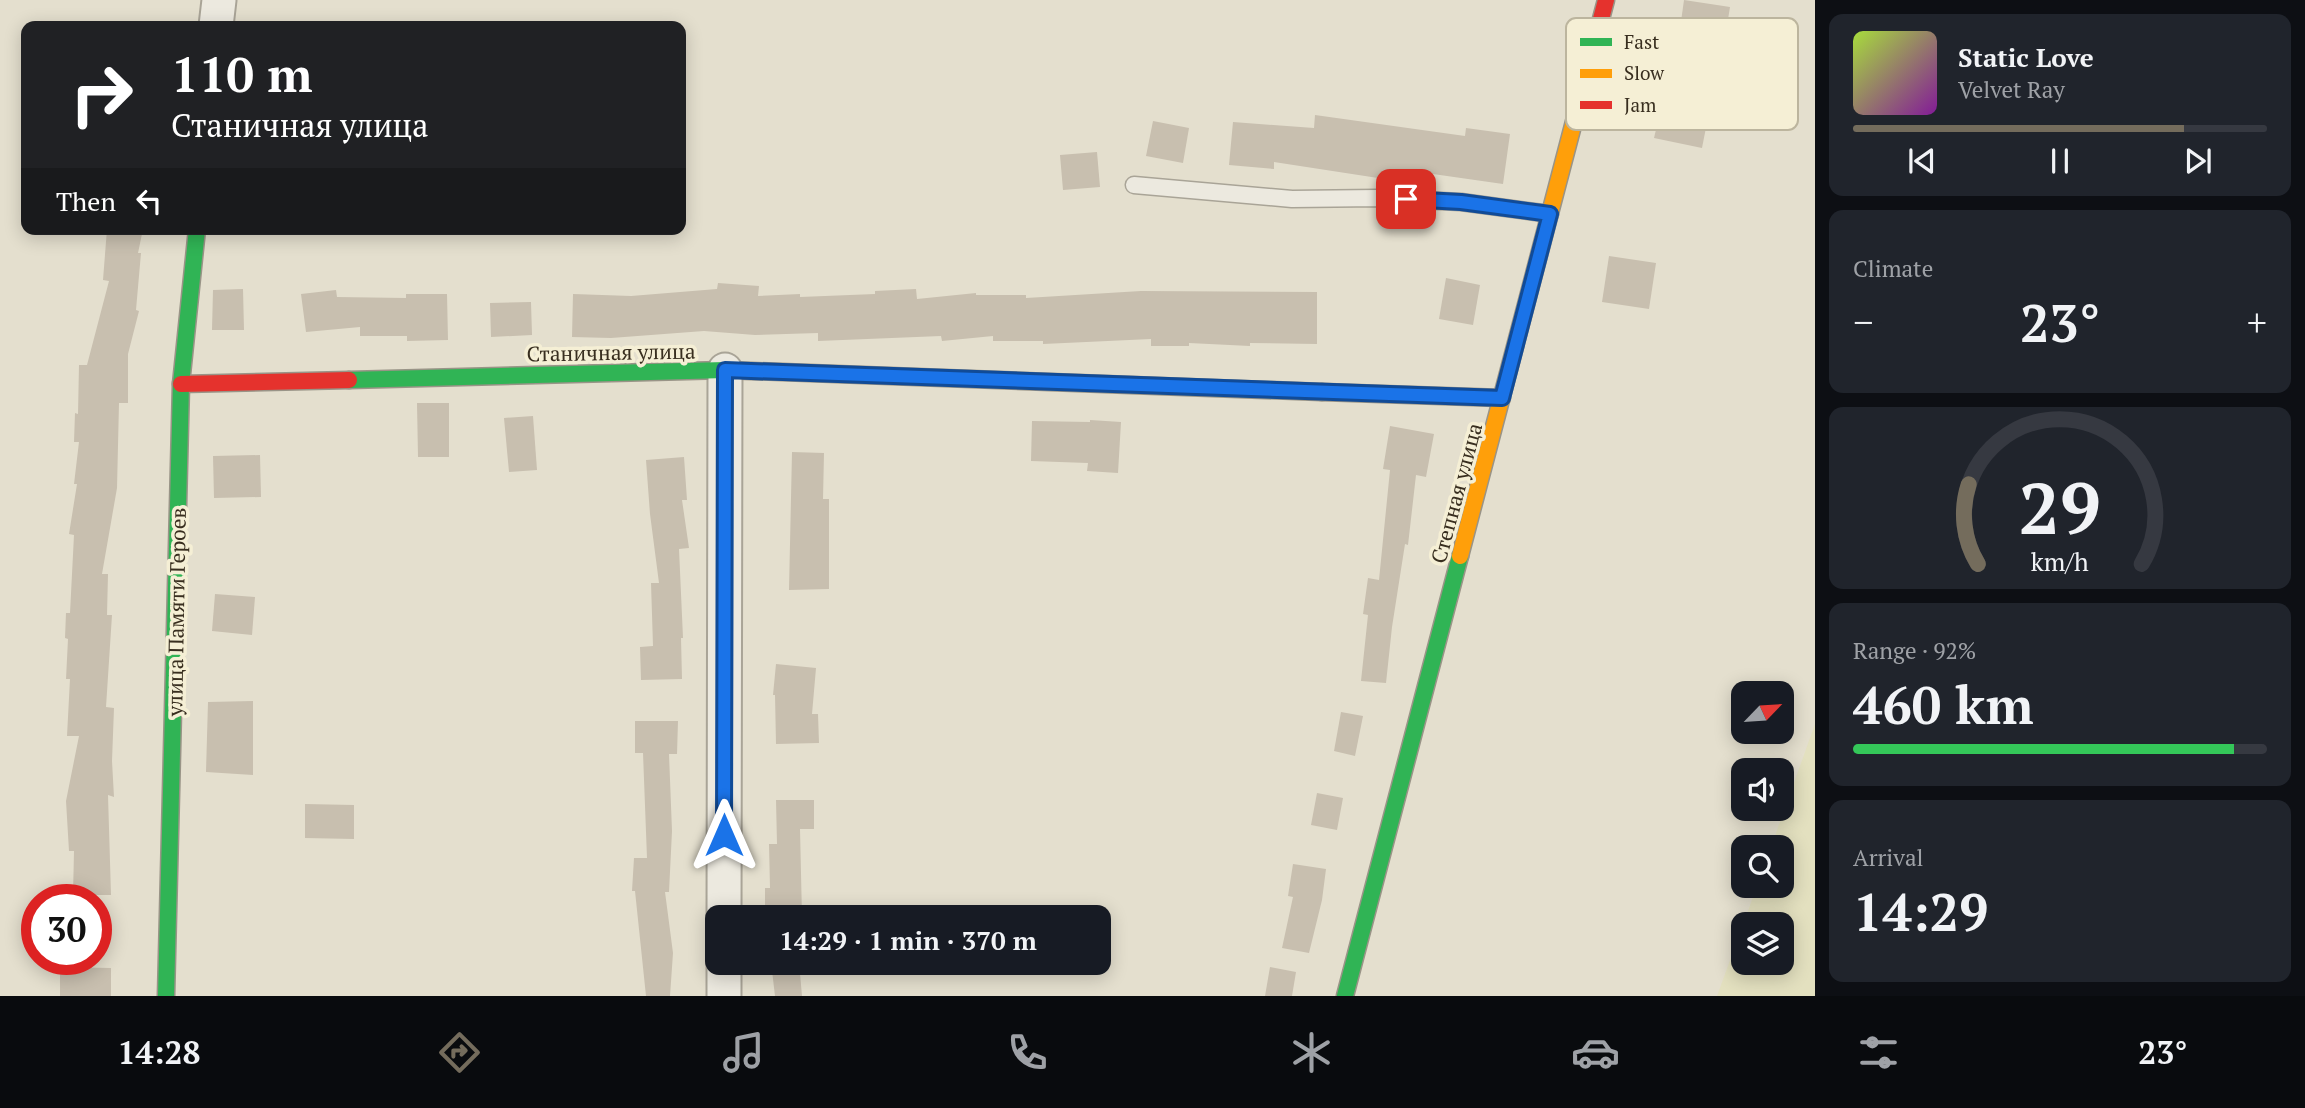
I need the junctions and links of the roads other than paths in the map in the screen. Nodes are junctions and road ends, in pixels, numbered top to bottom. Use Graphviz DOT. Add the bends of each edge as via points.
graph roads {
  1 [pos="219,0"];
  2 [pos="1606,0"];
  3 [pos="1601,18"];
  4 [pos="217,21"];
  5 [pos="1572,130"];
  6 [pos="1134,185"];
  7 [pos="1550,214"];
  8 [pos="196,235"];
  9 [pos="725,370"];
  10 [pos="181,384"];
  11 [pos="1502,398"];
  12 [pos="724,905"];
  13 [pos="724,975"];
  14 [pos="166,996"];
  15 [pos="724,996"];
  16 [pos="1345,996"];
  1 -- 4 [label="street"];
  2 -- 3 [label="street, Степная улица"];
  5 -- 7 [label="street, Степная улица"];
  6 -- 7 [label="lane" via="1292,199 1461,202"];
  7 -- 11 [label="street, Степная улица"];
  8 -- 10 [label="street, улица Памяти Героев"];
  9 -- 10 [label="street, Станичная улица"];
  9 -- 11 [label="street, Станичная улица"];
  9 -- 12 [label="street"];
  10 -- 14 [label="street, улица Памяти Героев"];
  11 -- 16 [label="street, Степная улица"];
  13 -- 15 [label="street"];
}
